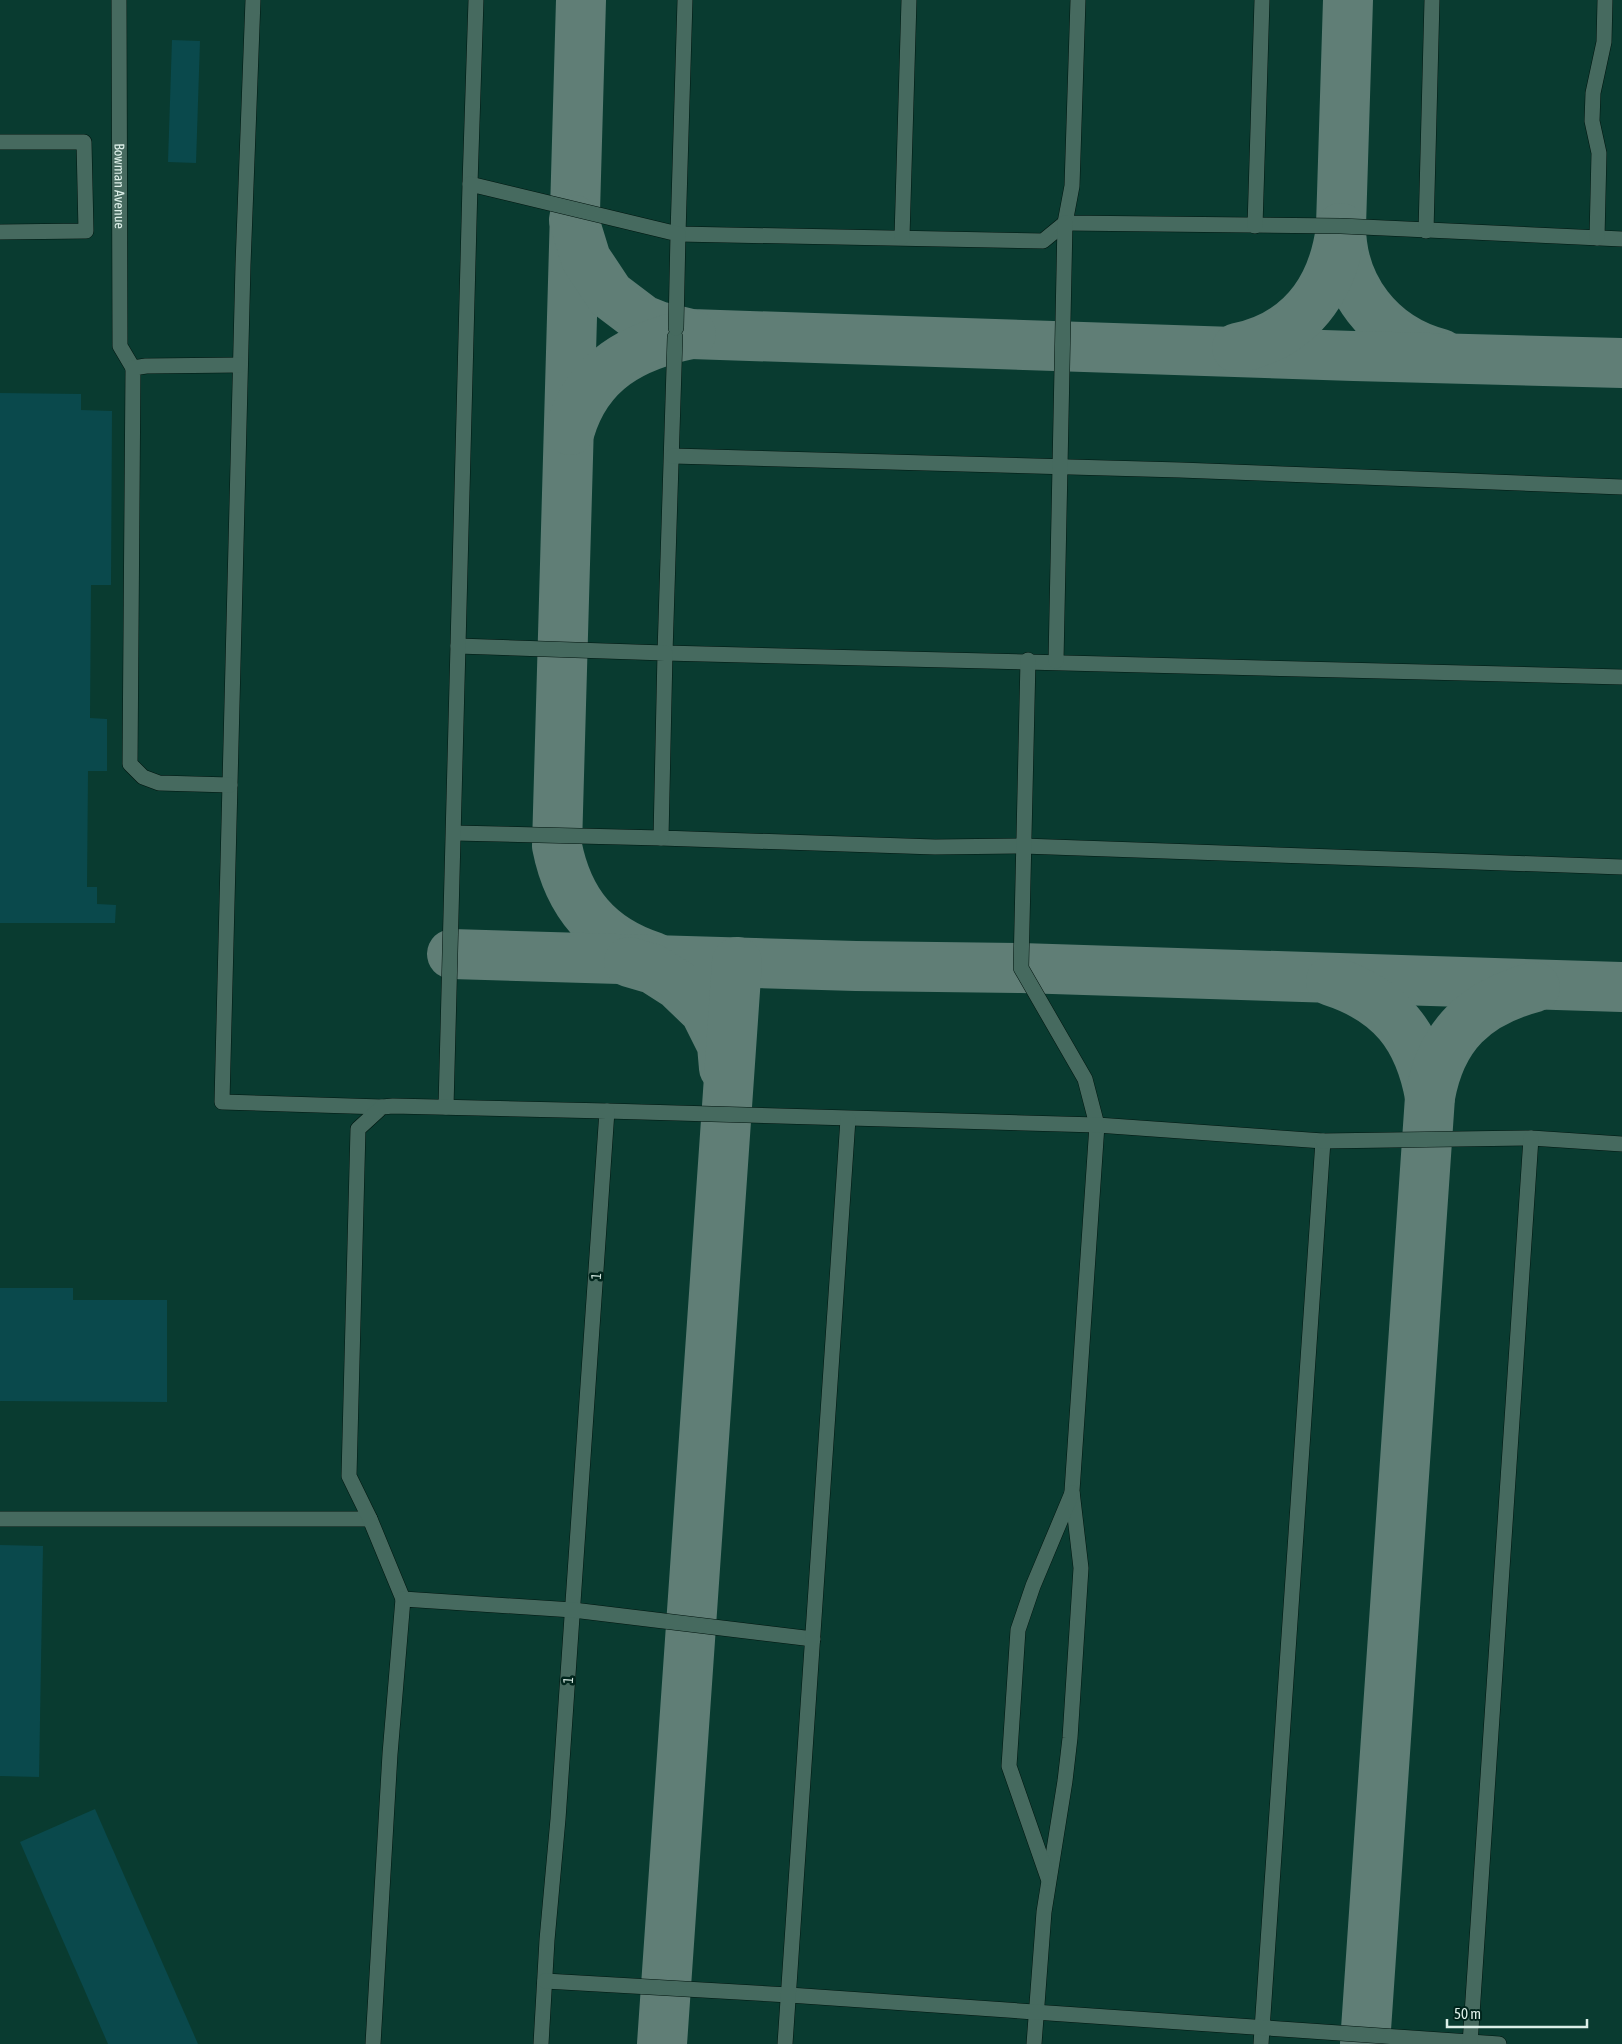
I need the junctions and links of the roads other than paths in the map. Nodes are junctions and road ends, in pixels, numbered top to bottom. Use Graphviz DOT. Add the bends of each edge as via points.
graph roads {
  1 [pos="119,0"];
  2 [pos="253,0"];
  3 [pos="476,0"];
  4 [pos="685,0"];
  5 [pos="909,0"];
  6 [pos="1078,0"];
  7 [pos="1262,0"];
  8 [pos="1432,0"];
  9 [pos="1605,0"];
  10 [pos="0,142"];
  11 [pos="470,184"];
  12 [pos="1065,223"];
  13 [pos="1255,226"];
  14 [pos="1426,231"];
  15 [pos="0,232"];
  16 [pos="678,234"];
  17 [pos="902,237"];
  18 [pos="1597,238"];
  19 [pos="1622,238"];
  20 [pos="240,365"];
  21 [pos="133,368"];
  22 [pos="673,456"];
  23 [pos="1060,468"];
  24 [pos="1622,487"];
  25 [pos="458,646"];
  26 [pos="665,653"];
  27 [pos="1028,660"];
  28 [pos="1056,661"];
  29 [pos="1622,677"];
  30 [pos="230,785"];
  31 [pos="454,833"];
  32 [pos="661,838"];
  33 [pos="1023,846"];
  34 [pos="1622,867"];
  35 [pos="382,1106"];
  36 [pos="446,1107"];
  37 [pos="607,1111"];
  38 [pos="848,1119"];
  39 [pos="1097,1125"];
  40 [pos="1531,1138"];
  41 [pos="1323,1141"];
  42 [pos="1622,1144"];
  43 [pos="1072,1491"];
  44 [pos="370,1519"];
  45 [pos="0,1520"];
  46 [pos="403,1600"];
  47 [pos="573,1610"];
  48 [pos="813,1639"];
  49 [pos="1049,1880"];
  50 [pos="545,1981"];
  51 [pos="789,1995"];
  52 [pos="1036,2013"];
  53 [pos="1262,2027"];
  54 [pos="1470,2043"];
  55 [pos="373,2044"];
  56 [pos="541,2044"];
  57 [pos="786,2044"];
  58 [pos="1034,2044"];
  59 [pos="1261,2044"];
  60 [pos="1499,2044"];
  1 -- 21 [label="lane, Bowman Avenue" via="120,346"];
  2 -- 20 [label="lane"];
  3 -- 11 [label="lane"];
  4 -- 16 [label="lane"];
  5 -- 17 [label="lane"];
  6 -- 12 [label="lane" via="1072,186"];
  7 -- 13 [label="lane"];
  8 -- 14 [label="lane"];
  9 -- 18 [label="lane" via="1604,42 1593,93 1599,153"];
  10 -- 15 [label="lane" via="84,142 86,230"];
  11 -- 16 [label="lane"];
  11 -- 25 [label="lane"];
  12 -- 13 [label="lane"];
  12 -- 17 [label="lane" via="1043,242"];
  12 -- 23 [label="lane"];
  13 -- 14 [label="lane" via="1341,226"];
  14 -- 18 [label="lane"];
  16 -- 17 [label="lane"];
  16 -- 22 [label="lane"];
  18 -- 19 [label="lane"];
  20 -- 21 [label="lane"];
  20 -- 30 [label="lane"];
  21 -- 30 [label="lane" via="130,764 143,777 159,783"];
  22 -- 23 [label="lane"];
  22 -- 26 [label="lane"];
  23 -- 24 [label="lane"];
  23 -- 28 [label="lane"];
  25 -- 26 [label="lane"];
  25 -- 31 [label="lane"];
  26 -- 27 [label="lane"];
  26 -- 32 [label="lane"];
  27 -- 28 [label="lane"];
  27 -- 33 [label="lane"];
  28 -- 29 [label="lane"];
  30 -- 35 [label="lane" via="222,1102"];
  31 -- 32 [label="lane"];
  31 -- 36 [label="lane"];
  32 -- 33 [label="lane" via="935,847"];
  33 -- 34 [label="lane"];
  33 -- 39 [label="lane" via="1021,968 1085,1079"];
  35 -- 36 [label="lane"];
  35 -- 44 [label="lane" via="358,1129 349,1476"];
  36 -- 37 [label="lane"];
  37 -- 38 [label="lane"];
  37 -- 47 [label="lane, 1"];
  38 -- 39 [label="lane"];
  38 -- 48 [label="lane"];
  39 -- 41 [label="lane"];
  39 -- 43 [label="lane"];
  40 -- 41 [label="lane"];
  40 -- 42 [label="lane"];
  40 -- 54 [label="lane"];
  41 -- 53 [label="lane"];
  43 -- 49 [label="lane" via="1081,1568 1066,1781"];
  43 -- 49 [label="lane" via="1018,1630 1010,1736 1009,1766"];
  44 -- 45 [label="lane"];
  44 -- 46 [label="lane"];
  46 -- 47 [label="lane"];
  46 -- 55 [label="lane" via="390,1754"];
  47 -- 48 [label="lane"];
  47 -- 50 [label="lane, 1"];
  48 -- 51 [label="lane"];
  49 -- 52 [label="lane"];
  50 -- 51 [label="lane"];
  50 -- 56 [label="lane, 1"];
  51 -- 52 [label="lane"];
  51 -- 57 [label="lane"];
  52 -- 53 [label="lane"];
  52 -- 58 [label="lane"];
  53 -- 54 [label="lane"];
  53 -- 59 [label="lane"];
  54 -- 60 [label="lane"];
}
